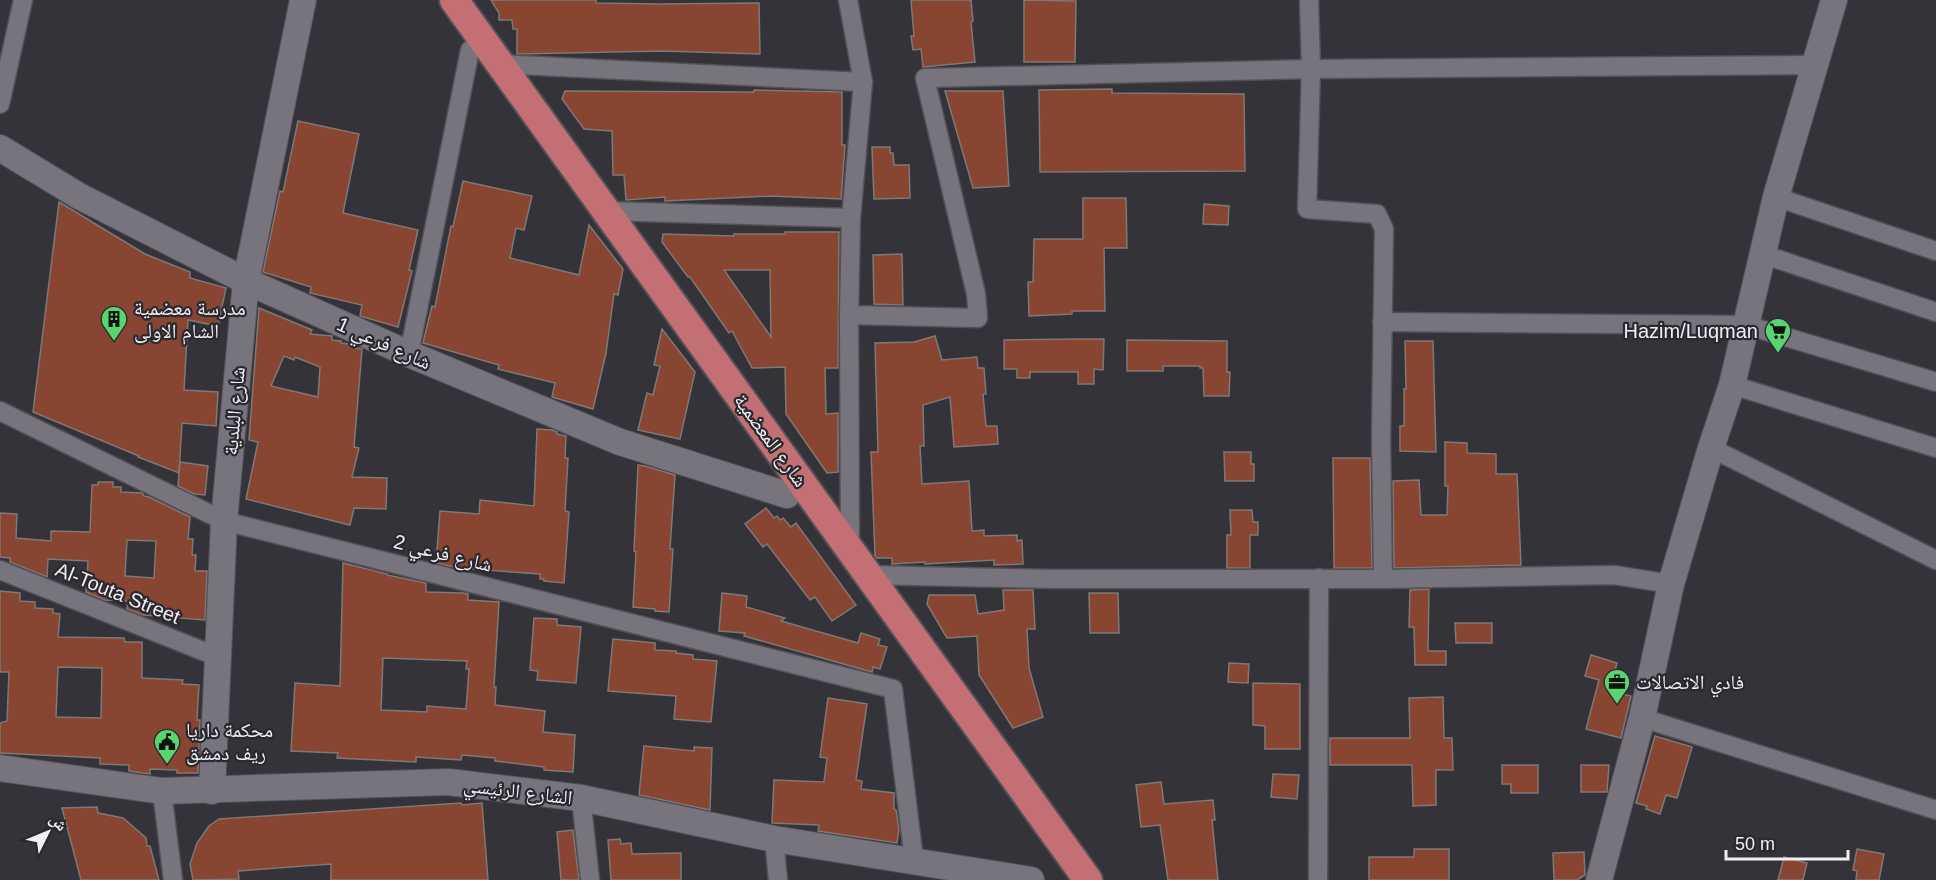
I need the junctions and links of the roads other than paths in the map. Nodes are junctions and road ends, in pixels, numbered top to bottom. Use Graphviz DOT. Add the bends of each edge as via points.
graph roads {
  1 [pos="23,0"];
  2 [pos="303,0"];
  3 [pos="434,0"];
  4 [pos="454,0"];
  5 [pos="848,0"];
  6 [pos="1309,0"];
  7 [pos="1834,0"];
  8 [pos="470,50"];
  9 [pos="500,64"];
  10 [pos="1814,65"];
  11 [pos="1311,69"];
  12 [pos="863,82"];
  13 [pos="0,104"];
  14 [pos="0,148"];
  15 [pos="1776,197"];
  16 [pos="604,211"];
  17 [pos="851,218"];
  18 [pos="1936,251"];
  19 [pos="1762,254"];
  20 [pos="246,281"];
  21 [pos="1936,312"];
  22 [pos="849,315"];
  23 [pos="1382,322"];
  24 [pos="1746,325"];
  25 [pos="409,354"];
  26 [pos="1936,382"];
  27 [pos="1732,385"];
  28 [pos="0,411"];
  29 [pos="1711,448"];
  30 [pos="1936,448"];
  31 [pos="787,495"];
  32 [pos="224,521"];
  33 [pos="850,549"];
  34 [pos="1936,560"];
  35 [pos="0,570"];
  36 [pos="868,574"];
  37 [pos="1319,578"];
  38 [pos="1383,579"];
  39 [pos="1671,584"];
  40 [pos="218,657"];
  41 [pos="1642,718"];
  42 [pos="0,768"];
  43 [pos="162,791"];
  44 [pos="212,791"];
  45 [pos="581,798"];
  46 [pos="1936,810"];
  47 [pos="774,838"];
  48 [pos="914,860"];
  49 [pos="173,880"];
  50 [pos="590,880"];
  51 [pos="778,880"];
  52 [pos="1031,880"];
  53 [pos="1065,880"];
  54 [pos="1088,880"];
  55 [pos="1318,880"];
  56 [pos="1599,880"];
  1 -- 13 [label="street"];
  2 -- 20 [label="street, شارع البلدية"];
  3 -- 8 [label="main road, شارع المعضمية"];
  4 -- 9 [label="main road, شارع المعضمية"];
  5 -- 12 [label="street"];
  6 -- 11 [label="street"];
  7 -- 10 [label="street"];
  8 -- 25 [label="street"];
  8 -- 31 [label="main road, شارع المعضمية"];
  9 -- 12 [label="street"];
  9 -- 16 [label="main road, شارع المعضمية"];
  10 -- 11 [label="street"];
  10 -- 15 [label="street"];
  11 -- 22 [label="street" via="925,78 976,294 978,318"];
  11 -- 23 [label="street" via="1306,209 1377,214 1384,229"];
  12 -- 17 [label="street"];
  14 -- 20 [label="street, شارع فرعي 1" via="79,196"];
  15 -- 18 [label="street"];
  15 -- 19 [label="street"];
  16 -- 17 [label="street"];
  16 -- 33 [label="main road, شارع المعضمية"];
  17 -- 22 [label="street"];
  19 -- 21 [label="street"];
  19 -- 24 [label="street"];
  20 -- 25 [label="street, شارع فرعي 1"];
  20 -- 32 [label="street, شارع البلدية"];
  22 -- 33 [label="street"];
  23 -- 24 [label="street"];
  23 -- 38 [label="street"];
  24 -- 26 [label="street"];
  24 -- 27 [label="street"];
  25 -- 31 [label="street, شارع فرعي 1" via="620,442"];
  27 -- 29 [label="street"];
  27 -- 30 [label="street"];
  28 -- 32 [label="street, شارع فرعي 2"];
  29 -- 34 [label="street"];
  29 -- 39 [label="street"];
  31 -- 53 [label="main road, شارع المعضمية" via="923,677"];
  32 -- 40 [label="street, شارع البلدية"];
  32 -- 48 [label="street, شارع فرعي 2" via="893,689"];
  33 -- 36 [label="main road, شارع المعضمية"];
  35 -- 40 [label="street, Al-Touta Street"];
  36 -- 37 [label="street" via="1055,579"];
  36 -- 54 [label="main road, شارع المعضمية"];
  37 -- 38 [label="street"];
  37 -- 55 [label="street"];
  38 -- 39 [label="street" via="1614,575"];
  39 -- 41 [label="street"];
  40 -- 44 [label="street, شارع البلدية"];
  41 -- 46 [label="street"];
  41 -- 56 [label="street"];
  42 -- 43 [label="street, الشارع الرئيسي"];
  43 -- 44 [label="street, الشارع الرئيسي"];
  43 -- 49 [label="street"];
  44 -- 45 [label="street, الشارع الرئيسي" via="448,782"];
  45 -- 47 [label="street, الشارع الرئيسي"];
  45 -- 50 [label="street"];
  47 -- 48 [label="street, الشارع الرئيسي"];
  47 -- 51 [label="street"];
  48 -- 52 [label="street, الشارع الرئيسي"];
}
